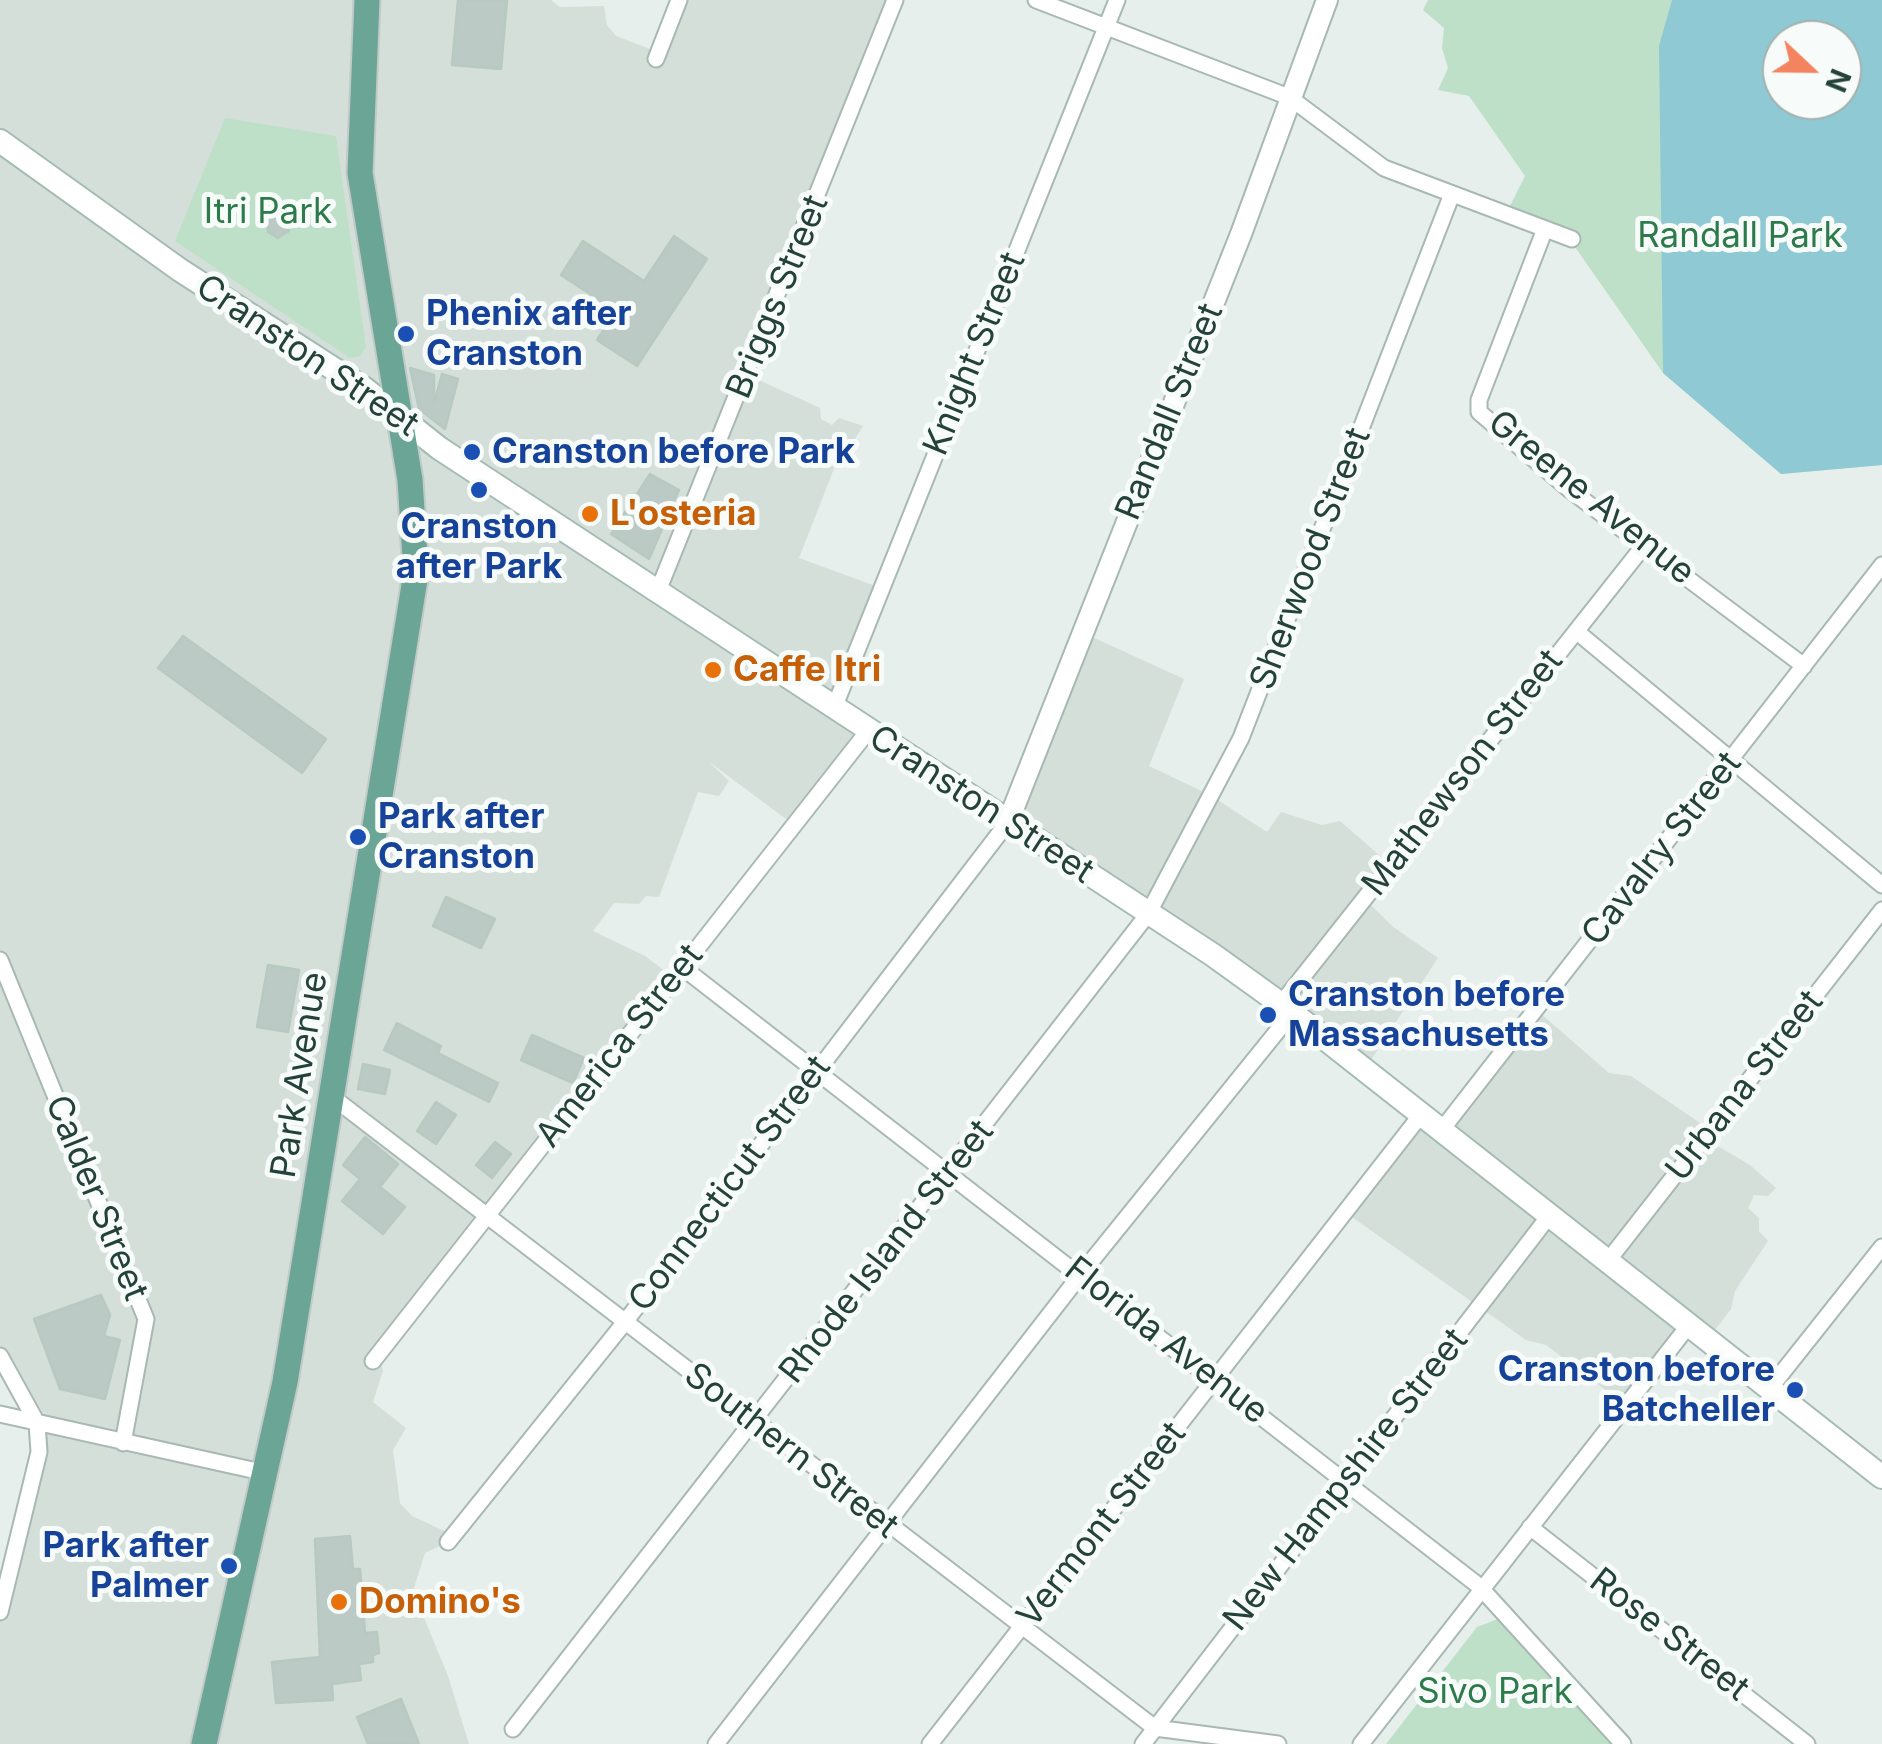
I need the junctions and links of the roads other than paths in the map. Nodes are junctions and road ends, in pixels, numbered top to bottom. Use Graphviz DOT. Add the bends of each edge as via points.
graph roads {
  1 [pos="367,0"];
  2 [pos="679,0"];
  3 [pos="895,0"];
  4 [pos="1036,0"];
  5 [pos="1117,0"];
  6 [pos="1326,0"];
  7 [pos="1106,29"];
  8 [pos="656,59"];
  9 [pos="1288,97"];
  10 [pos="0,141"];
  11 [pos="1452,194"];
  12 [pos="1543,234"];
  13 [pos="1572,239"];
  14 [pos="396,414"];
  15 [pos="1646,543"];
  16 [pos="1882,565"];
  17 [pos="658,592"];
  18 [pos="1576,631"];
  19 [pos="1804,666"];
  20 [pos="834,708"];
  21 [pos="868,731"];
  22 [pos="1732,762"];
  23 [pos="1008,822"];
  24 [pos="1882,885"];
  25 [pos="1882,910"];
  26 [pos="1148,914"];
  27 [pos="0,960"];
  28 [pos="682,968"];
  29 [pos="1286,1008"];
  30 [pos="817,1069"];
  31 [pos="331,1096"];
  32 [pos="1420,1116"];
  33 [pos="1440,1132"];
  34 [pos="949,1172"];
  35 [pos="488,1215"];
  36 [pos="1549,1216"];
  37 [pos="1882,1247"];
  38 [pos="1607,1262"];
  39 [pos="1080,1274"];
  40 [pos="625,1322"];
  41 [pos="1689,1325"];
  42 [pos="0,1356"];
  43 [pos="373,1362"];
  44 [pos="1215,1381"];
  45 [pos="1770,1388"];
  46 [pos="0,1414"];
  47 [pos="37,1423"];
  48 [pos="754,1423"];
  49 [pos="123,1444"];
  50 [pos="266,1473"];
  51 [pos="1882,1477"];
  52 [pos="1345,1482"];
  53 [pos="886,1525"];
  54 [pos="1530,1527"];
  55 [pos="448,1542"];
  56 [pos="1483,1591"];
  57 [pos="0,1612"];
  58 [pos="1021,1627"];
  59 [pos="1155,1728"];
  60 [pos="513,1729"];
  61 [pos="204,1744"];
  62 [pos="716,1744"];
  63 [pos="930,1744"];
  64 [pos="1143,1744"];
  65 [pos="1278,1744"];
  66 [pos="1360,1744"];
  67 [pos="1623,1744"];
  68 [pos="1807,1744"];
  1 -- 14 [label="main road, Park Avenue" via="360,174"];
  2 -- 8 [label="street"];
  3 -- 17 [label="street, Briggs Street"];
  4 -- 7 [label="street"];
  5 -- 7 [label="street, Knight Street"];
  6 -- 9 [label="street, Randall Street"];
  7 -- 9 [label="street"];
  7 -- 20 [label="street, Knight Street"];
  9 -- 11 [label="street" via="1384,168"];
  9 -- 23 [label="street, Randall Street" via="1241,234"];
  10 -- 14 [label="main road, Cranston Street"];
  11 -- 13 [label="street"];
  11 -- 26 [label="street, Sherwood Street" via="1241,738"];
  12 -- 15 [label="street, Greene Avenue" via="1479,412 1570,490"];
  14 -- 17 [label="main road, Cranston Street"];
  14 -- 31 [label="main road, Park Avenue" via="410,480 416,573"];
  15 -- 18 [label="street, Mathewson Street"];
  15 -- 19 [label="street, Greene Avenue"];
  16 -- 19 [label="street, Cavalry Street"];
  17 -- 20 [label="main road, Cranston Street"];
  18 -- 22 [label="street"];
  18 -- 29 [label="street, Mathewson Street"];
  19 -- 22 [label="street, Cavalry Street"];
  20 -- 21 [label="main road, Cranston Street"];
  21 -- 23 [label="main road, Cranston Street"];
  21 -- 28 [label="street, America Street"];
  22 -- 24 [label="street"];
  22 -- 33 [label="street, Cavalry Street"];
  23 -- 26 [label="main road, Cranston Street"];
  23 -- 30 [label="street, Connecticut Street"];
  25 -- 38 [label="street, Urbana Street"];
  26 -- 29 [label="main road, Cranston Street"];
  26 -- 34 [label="street, Rhode Island Street"];
  27 -- 49 [label="street, Calder Street" via="146,1318"];
  28 -- 30 [label="street, Florida Avenue"];
  28 -- 35 [label="street, America Street"];
  29 -- 32 [label="main road, Cranston Street"];
  29 -- 39 [label="street, Mathewson Street"];
  30 -- 34 [label="street, Florida Avenue"];
  30 -- 40 [label="street, Connecticut Street"];
  31 -- 35 [label="street, Southern Street"];
  31 -- 50 [label="main road, Park Avenue"];
  32 -- 33 [label="main road, Cranston Street"];
  32 -- 44 [label="street, Vermont Street"];
  33 -- 36 [label="main road, Cranston Street"];
  34 -- 39 [label="street, Florida Avenue"];
  34 -- 48 [label="street, Rhode Island Street"];
  35 -- 40 [label="street, Southern Street"];
  35 -- 43 [label="street, America Street"];
  36 -- 38 [label="main road, Cranston Street"];
  36 -- 52 [label="street, New Hampshire Street"];
  37 -- 45 [label="street"];
  38 -- 41 [label="main road, Cranston Street"];
  39 -- 44 [label="street, Florida Avenue"];
  39 -- 53 [label="street, Mathewson Street"];
  40 -- 48 [label="street, Southern Street"];
  40 -- 55 [label="street, Connecticut Street"];
  41 -- 45 [label="main road, Cranston Street"];
  41 -- 54 [label="street"];
  42 -- 47 [label="street"];
  44 -- 52 [label="street, Florida Avenue"];
  44 -- 58 [label="street, Vermont Street"];
  45 -- 51 [label="main road, Cranston Street"];
  46 -- 47 [label="street"];
  47 -- 49 [label="street"];
  47 -- 57 [label="street" via="40,1452"];
  48 -- 53 [label="street, Southern Street"];
  48 -- 60 [label="street, Rhode Island Street"];
  49 -- 50 [label="street"];
  50 -- 61 [label="main road, Park Avenue"];
  52 -- 56 [label="street, Florida Avenue"];
  52 -- 59 [label="street, New Hampshire Street"];
  53 -- 58 [label="street, Southern Street"];
  53 -- 62 [label="street, Mathewson Street"];
  54 -- 56 [label="street"];
  54 -- 68 [label="street, Rose Street"];
  56 -- 66 [label="street"];
  56 -- 67 [label="street, Florida Avenue"];
  58 -- 59 [label="street, Southern Street"];
  58 -- 63 [label="street, Vermont Street"];
  59 -- 64 [label="street, New Hampshire Street"];
  59 -- 65 [label="street, Southern Street"];
}
